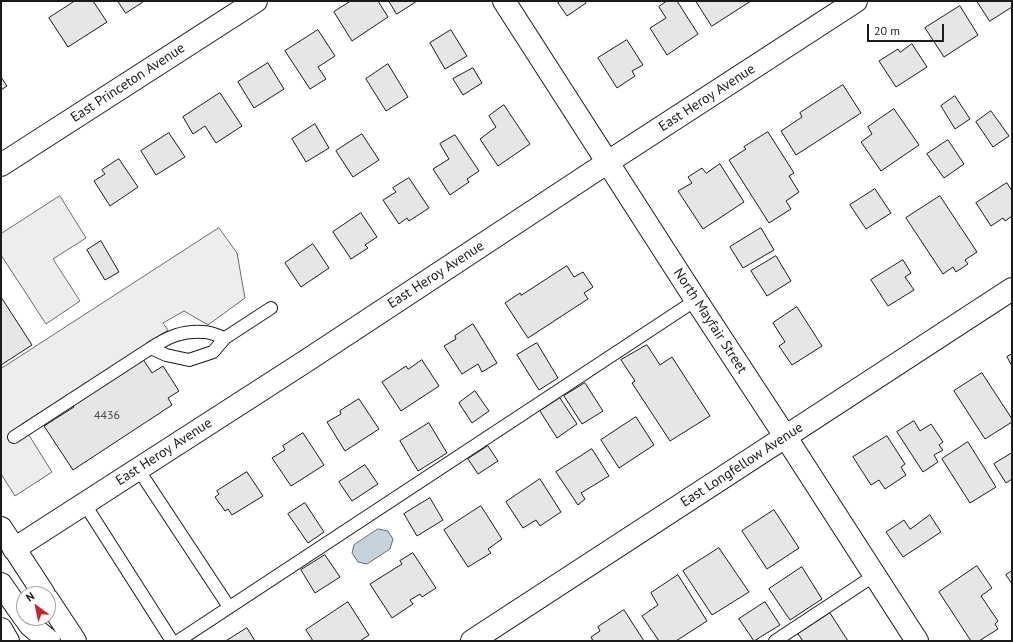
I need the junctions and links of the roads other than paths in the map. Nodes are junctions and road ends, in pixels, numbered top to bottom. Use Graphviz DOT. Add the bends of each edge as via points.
graph roads {
  1 [pos="256,1"];
  2 [pos="504,1"];
  3 [pos="856,1"];
  4 [pos="608,162"];
  5 [pos="1,165"];
  6 [pos="1012,288"];
  7 [pos="696,300"];
  8 [pos="271,308"];
  9 [pos="225,338"];
  10 [pos="151,348"];
  11 [pos="785,436"];
  12 [pos="14,437"];
  13 [pos="138,469"];
  14 [pos="84,503"];
  15 [pos="1,528"];
  16 [pos="14,549"];
  17 [pos="875,575"];
  18 [pos="1,584"];
  19 [pos="39,586"];
  20 [pos="16,606"];
  21 [pos="229,607"];
  22 [pos="56,612"];
  23 [pos="31,626"];
  24 [pos="1,629"];
  25 [pos="8,641"];
  26 [pos="49,641"];
  27 [pos="75,641"];
  28 [pos="172,641"];
  29 [pos="178,641"];
  30 [pos="472,641"];
  31 [pos="774,641"];
  32 [pos="917,641"];
  1 -- 5 [label="street, East Princeton Avenue"];
  2 -- 4 [label="street, North Mayfair Street"];
  3 -- 4 [label="street, East Heroy Avenue"];
  4 -- 7 [label="street, North Mayfair Street"];
  4 -- 13 [label="street, East Heroy Avenue"];
  6 -- 11 [label="street, East Longfellow Avenue"];
  7 -- 11 [label="street, North Mayfair Street"];
  7 -- 21 [label="lane"];
  8 -- 9 [label="lane"];
  9 -- 10 [label="lane" via="205,332 183,332 164,339"];
  9 -- 10 [label="lane" via="213,352 189,360 166,355"];
  10 -- 12 [label="lane"];
  11 -- 17 [label="street, North Mayfair Street"];
  11 -- 30 [label="street, East Longfellow Avenue"];
  13 -- 14 [label="street, East Heroy Avenue"];
  13 -- 21 [label="lane"];
  14 -- 16 [label="street, East Heroy Avenue"];
  14 -- 28 [label="lane"];
  15 -- 16 [label="street"];
  16 -- 19 [label="street"];
  17 -- 31 [label="lane"];
  17 -- 32 [label="street, North Mayfair Street"];
  18 -- 20 [label="street"];
  21 -- 29 [label="lane"];
  22 -- 27 [label="street"];
  23 -- 26 [label="street"];
  24 -- 25 [label="street"];
}
